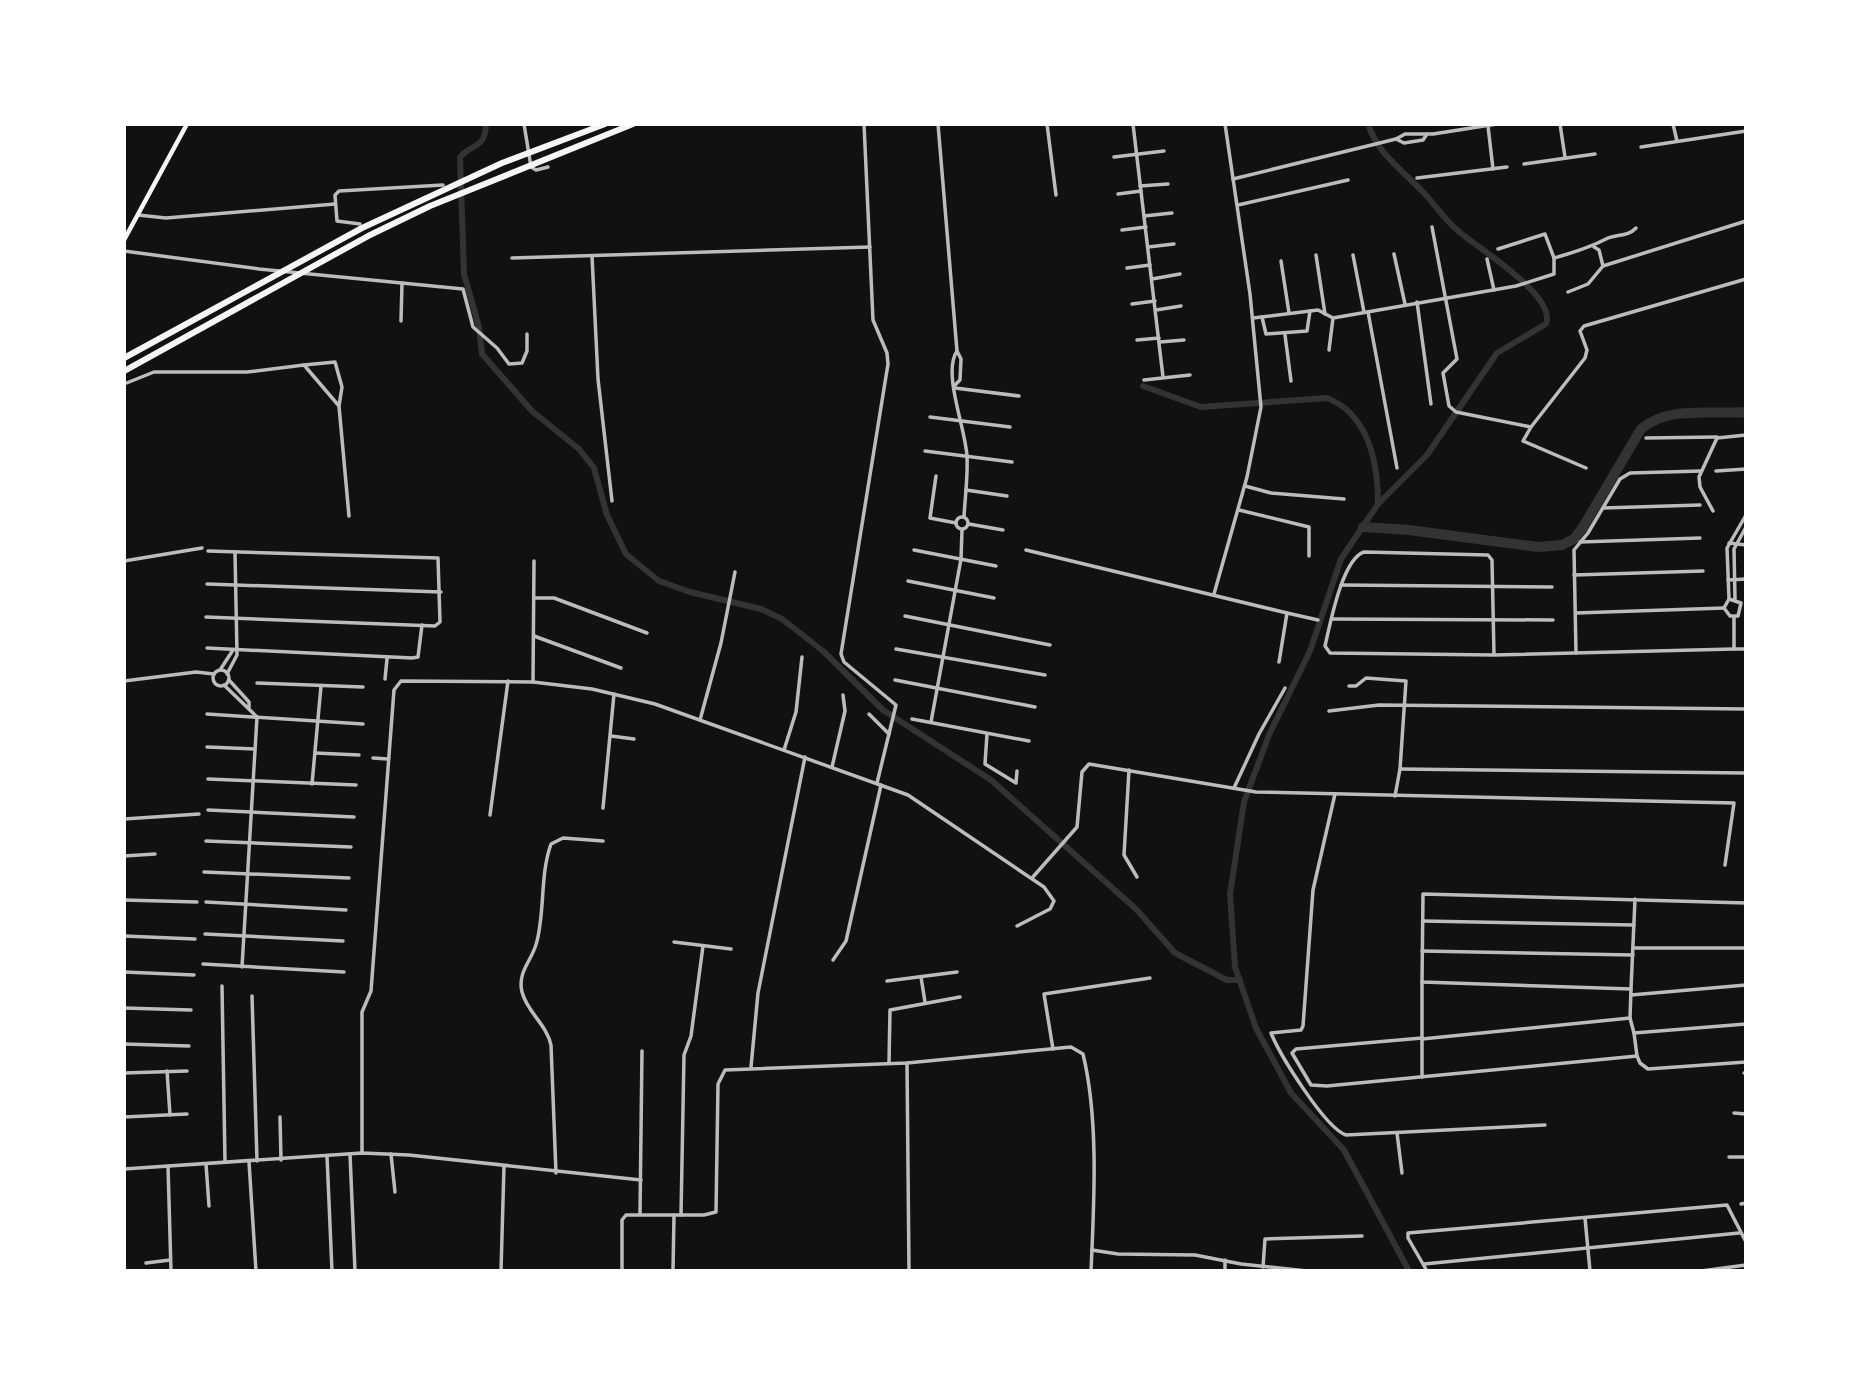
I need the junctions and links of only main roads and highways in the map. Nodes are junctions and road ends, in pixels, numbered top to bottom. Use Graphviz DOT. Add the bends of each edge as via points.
graph roads {
  1 [pos="187,124"];
  2 [pos="605,124"];
  3 [pos="633,124"];
  4 [pos="124,240"];
  5 [pos="124,358"];
  6 [pos="124,371"];
  1 -- 4 [label="main road"];
  2 -- 5 [label="highway" via="502,163 362,228"];
  3 -- 6 [label="highway" via="368,236"];
}
